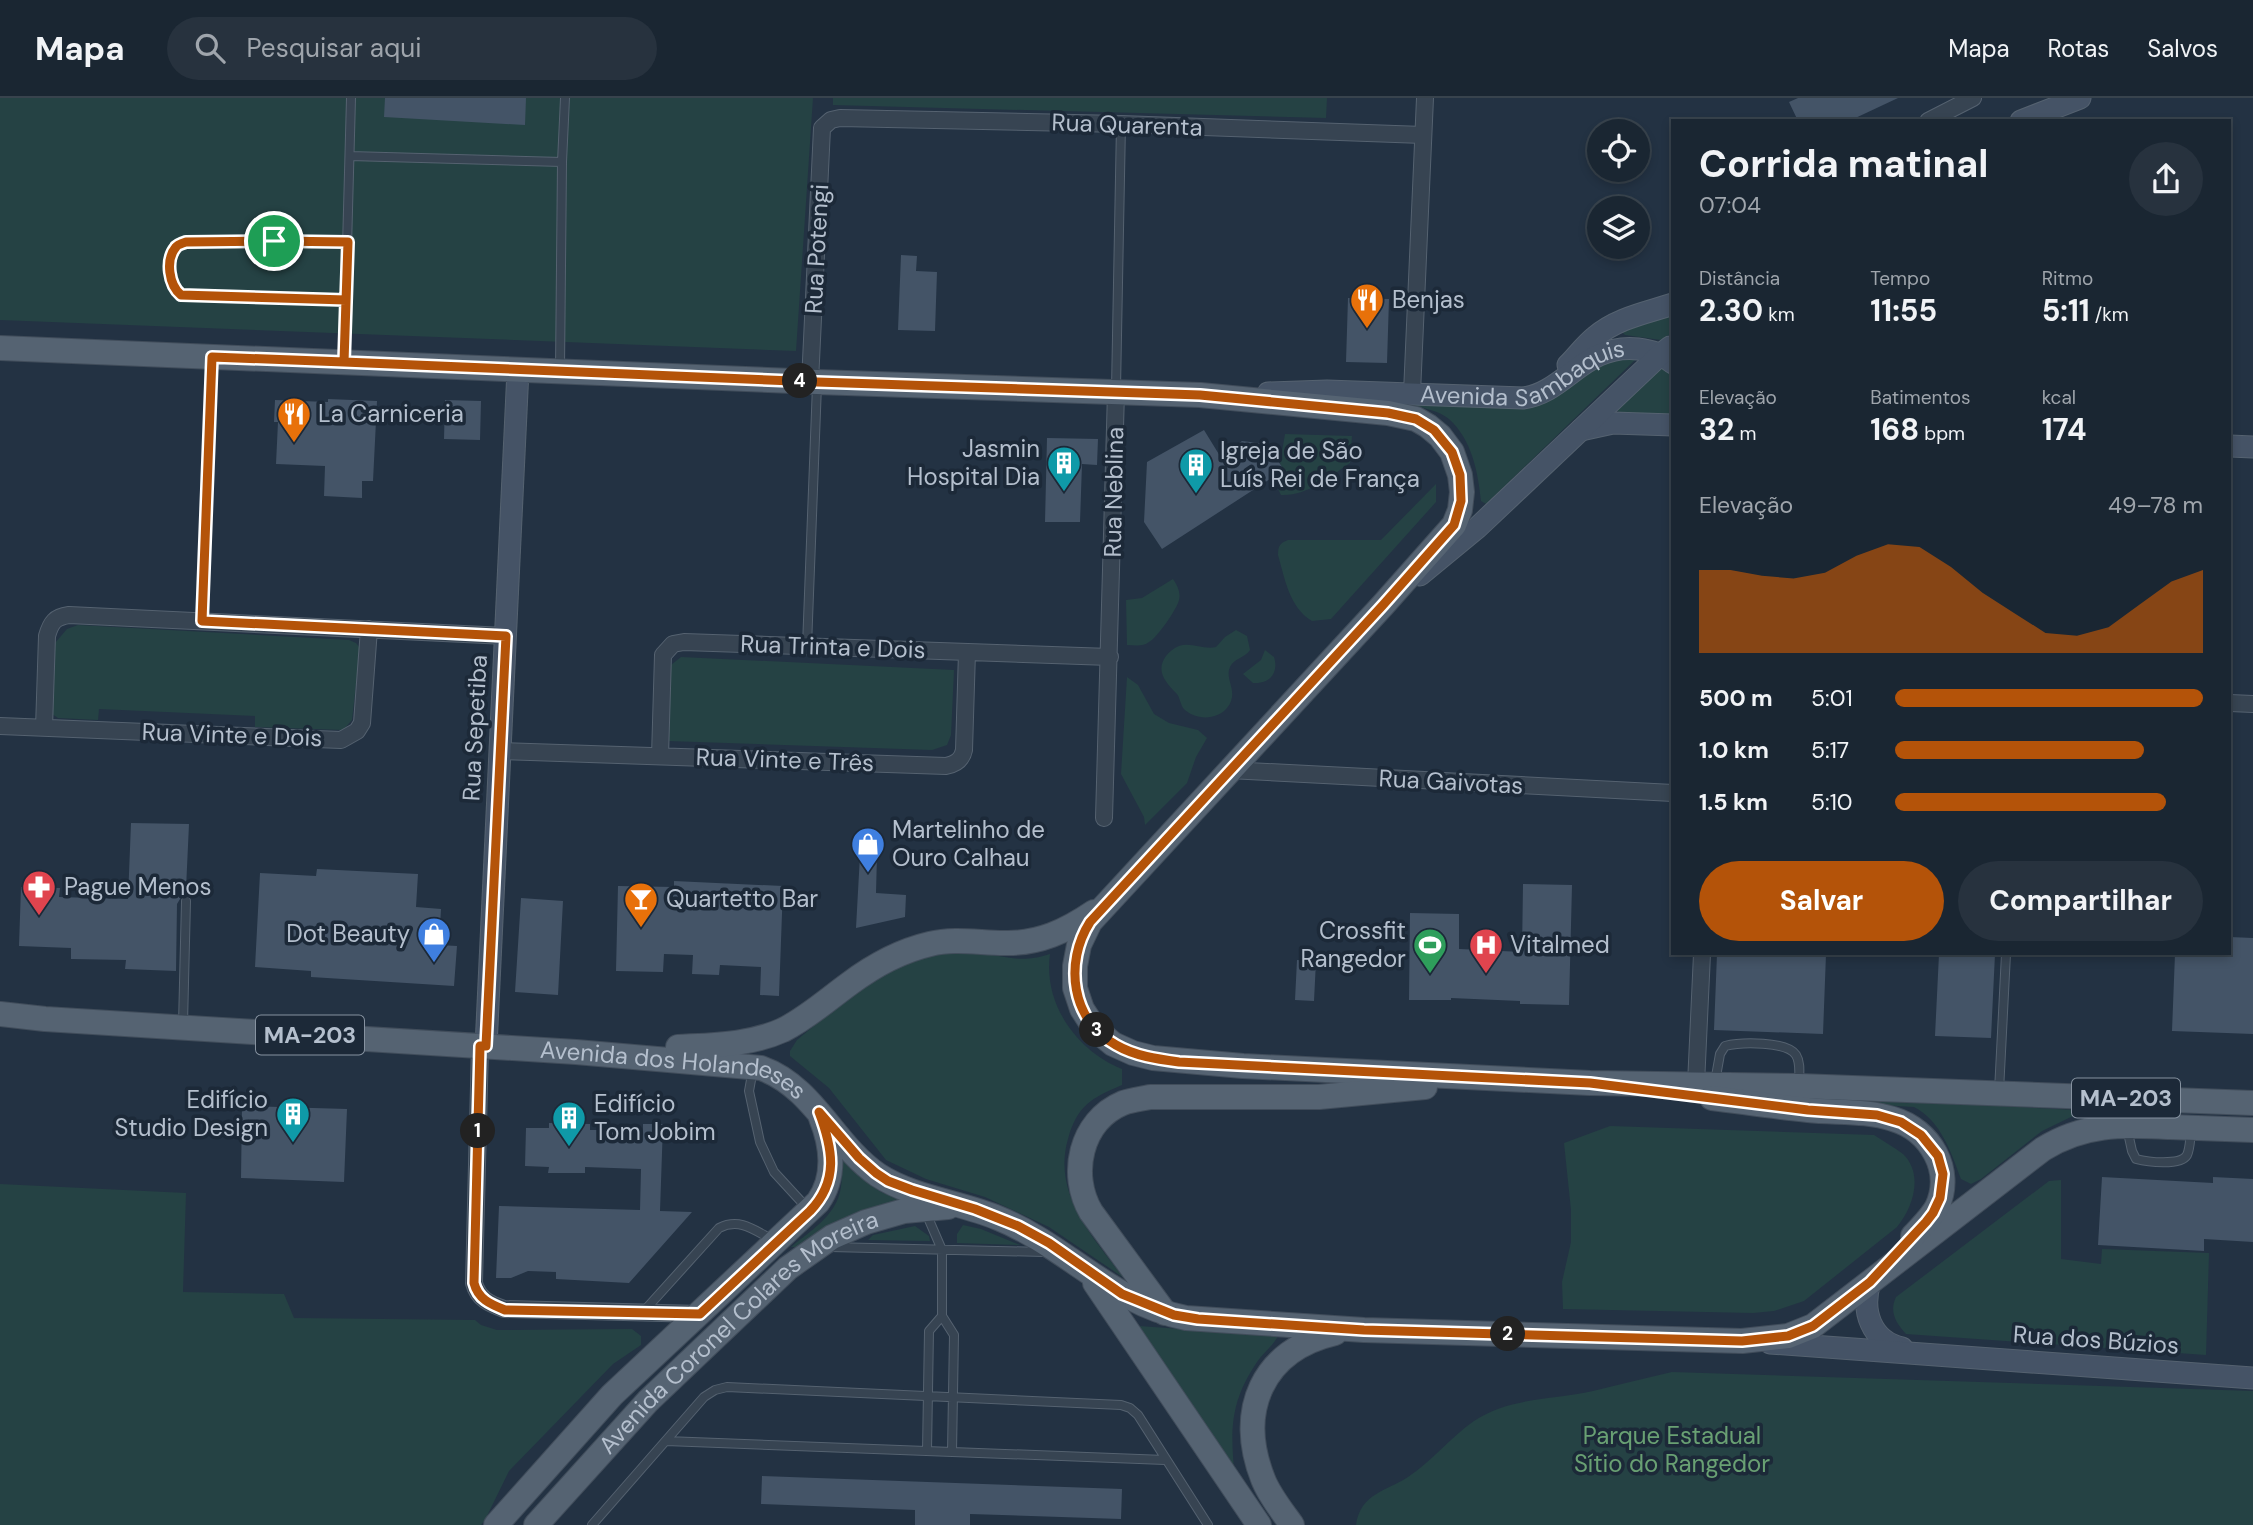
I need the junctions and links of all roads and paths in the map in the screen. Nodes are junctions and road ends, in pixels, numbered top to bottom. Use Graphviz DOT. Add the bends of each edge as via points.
graph roads {
  1 [pos="351,98"];
  2 [pos="565,98"];
  3 [pos="1424,98"];
  4 [pos="1973,98"];
  5 [pos="2080,98"];
  6 [pos="2040,115"];
  7 [pos="1932,119"];
  8 [pos="831,120"];
  9 [pos="1121,124"];
  10 [pos="1423,135"];
  11 [pos="350,156"];
  12 [pos="562,162"];
  13 [pos="348,242"];
  14 [pos="346,300"];
  15 [pos="1671,305"];
  16 [pos="0,348"];
  17 [pos="1669,354"];
  18 [pos="212,357"];
  19 [pos="344,362"];
  20 [pos="518,370"];
  21 [pos="560,371"];
  22 [pos="814,382"];
  23 [pos="1545,390"];
  24 [pos="1116,392"];
  25 [pos="1412,393"];
  26 [pos="1200,395"];
  27 [pos="1671,425"];
  28 [pos="1579,430"];
  29 [pos="2231,432"];
  30 [pos="2253,433"];
  31 [pos="2231,446"];
  32 [pos="2253,447"];
  33 [pos="1383,605"];
  34 [pos="202,621"];
  35 [pos="369,629"];
  36 [pos="506,636"];
  37 [pos="807,646"];
  38 [pos="967,652"];
  39 [pos="1110,657"];
  40 [pos="2231,703"];
  41 [pos="2253,704"];
  42 [pos="0,726"];
  43 [pos="44,727"];
  44 [pos="500,751"];
  45 [pos="660,756"];
  46 [pos="1229,770"];
  47 [pos="1671,793"];
  48 [pos="1104,818"];
  49 [pos="186,901"];
  50 [pos="1101,908"];
  51 [pos="1702,955"];
  52 [pos="2006,955"];
  53 [pos="0,1016"];
  54 [pos="183,1027"];
  55 [pos="483,1046"];
  56 [pos="576,1052"];
  57 [pos="753,1066"];
  58 [pos="1502,1079"];
  59 [pos="1590,1083"];
  60 [pos="1705,1084"];
  61 [pos="1800,1086"];
  62 [pos="1999,1093"];
  63 [pos="2253,1103"];
  64 [pos="819,1112"];
  65 [pos="2127,1125"];
  66 [pos="2191,1128"];
  67 [pos="2253,1130"];
  68 [pos="918,1199"];
  69 [pos="810,1211"];
  70 [pos="776,1243"];
  71 [pos="817,1246"];
  72 [pos="942,1250"];
  73 [pos="1069,1257"];
  74 [pos="1870,1282"];
  75 [pos="643,1312"];
  76 [pos="1165,1313"];
  77 [pos="700,1314"];
  78 [pos="942,1316"];
  79 [pos="1364,1330"];
  80 [pos="1742,1341"];
  81 [pos="1936,1354"];
  82 [pos="2253,1378"];
  83 [pos="928,1397"];
  84 [pos="953,1398"];
  85 [pos="666,1441"];
  86 [pos="927,1451"];
  87 [pos="952,1452"];
  88 [pos="1165,1460"];
  89 [pos="496,1525"];
  90 [pos="536,1525"];
  91 [pos="592,1525"];
  92 [pos="1208,1525"];
  93 [pos="1259,1525"];
  94 [pos="1292,1525"];
  1 -- 11 [label="lane"];
  2 -- 12 [label="lane"];
  3 -- 10 [label="street"];
  4 -- 7 [label="street"];
  5 -- 6 [label="main road"];
  8 -- 9 [label="street, Rua Quarenta"];
  8 -- 22 [label="street, Rua Potengi" via="822,128"];
  9 -- 10 [label="street, Rua Quarenta"];
  9 -- 24 [label="lane, Rua Neblina"];
  10 -- 25 [label="street"];
  11 -- 12 [label="lane"];
  11 -- 13 [label="lane"];
  12 -- 21 [label="lane"];
  13 -- 14 [label="lane"];
  13 -- 14 [label="lane" via="199,240 176,246 171,258 171,279 181,295"];
  14 -- 19 [label="lane"];
  15 -- 23 [label="main road" via="1602,331"];
  16 -- 18 [label="main road, Avenida Sambaquis"];
  17 -- 23 [label="main road, Avenida Sambaquis" via="1627,348 1606,352"];
  17 -- 28 [label="main road"];
  18 -- 19 [label="main road, Avenida Sambaquis"];
  18 -- 34 [label="lane"];
  19 -- 20 [label="main road, Avenida Sambaquis"];
  20 -- 21 [label="main road, Avenida Sambaquis"];
  20 -- 36 [label="main road, Rua Sepetiba"];
  21 -- 22 [label="main road, Avenida Sambaquis"];
  22 -- 24 [label="main road, Avenida Sambaquis"];
  22 -- 37 [label="lane, Rua Potengi"];
  23 -- 25 [label="main road, Avenida Sambaquis" via="1523,398"];
  24 -- 26 [label="main road, Avenida Sambaquis"];
  24 -- 39 [label="street, Rua Neblina"];
  25 -- 26 [label="main road, Avenida Sambaquis"];
  26 -- 33 [label="main road, Avenida Sambaquis" via="1388,413 1416,419 1434,430 1452,452 1460,475 1460,510 1446,535"];
  27 -- 28 [label="main road" via="1614,423"];
  28 -- 33 [label="main road" via="1478,528"];
  29 -- 30 [label="main road"];
  31 -- 32 [label="main road"];
  33 -- 46 [label="main road"];
  34 -- 35 [label="street"];
  34 -- 43 [label="street" via="69,615 55,619 47,636"];
  35 -- 36 [label="street"];
  35 -- 43 [label="street, Rua Vinte e Dois" via="362,723 341,740"];
  36 -- 44 [label="main road, Rua Sepetiba"];
  37 -- 38 [label="street, Rua Trinta e Dois"];
  37 -- 45 [label="street, Rua Trinta e Dois" via="684,642 666,649"];
  38 -- 39 [label="street, Rua Trinta e Dois"];
  38 -- 45 [label="street, Rua Vinte e Três" via="964,750 953,764"];
  39 -- 48 [label="street, Rua Neblina"];
  40 -- 41 [label="street"];
  42 -- 43 [label="street, Rua Vinte e Dois"];
  44 -- 45 [label="street, Rua Vinte e Três"];
  44 -- 55 [label="main road, Rua Sepetiba"];
  46 -- 47 [label="street, Rua Gaivotas"];
  46 -- 50 [label="main road"];
  49 -- 54 [label="lane"];
  50 -- 56 [label="main road" via="1064,930 1029,943 944,942 905,951 863,974 796,1023 760,1038"];
  50 -- 58 [label="main road, MA-203" via="1079,945 1075,988 1090,1023 1123,1049 1179,1062"];
  51 -- 60 [label="street"];
  52 -- 62 [label="lane"];
  53 -- 54 [label="main road, Avenida dos Holandeses / MA-203"];
  54 -- 55 [label="main road, Avenida dos Holandeses / MA-203"];
  55 -- 56 [label="main road, Avenida dos Holandeses / MA-203"];
  55 -- 75 [label="street" via="476,1290 486,1302 505,1310"];
  56 -- 57 [label="main road, Avenida dos Holandeses / MA-203"];
  57 -- 64 [label="main road, Avenida dos Holandeses / MA-203" via="789,1082"];
  57 -- 69 [label="lane" via="749,1091 760,1142 774,1172"];
  58 -- 59 [label="main road, MA-203"];
  58 -- 76 [label="main road" via="1319,1097 1161,1096 1115,1107 1096,1123 1084,1144 1079,1166 1082,1194"];
  59 -- 60 [label="main road, MA-203"];
  59 -- 74 [label="main road" via="1877,1115 1915,1130 1941,1165 1940,1198 1933,1213"];
  60 -- 61 [label="main road, MA-203"];
  60 -- 61 [label="lane" via="1725,1046 1737,1043 1786,1046 1798,1061"];
  61 -- 62 [label="main road, MA-203"];
  62 -- 63 [label="main road, MA-203"];
  64 -- 68 [label="main road, Avenida dos Holandeses / MA-203" via="869,1167"];
  64 -- 69 [label="main road, Avenida Coronel Colares Moreira" via="829,1143 831,1170 824,1194"];
  65 -- 66 [label="main road, MA-203"];
  65 -- 66 [label="lane" via="2136,1158 2155,1161 2183,1159"];
  65 -- 74 [label="main road, MA-203" via="2084,1130 2042,1149"];
  66 -- 67 [label="main road, MA-203"];
  68 -- 71 [label="main road, Avenida Coronel Colares Moreira"];
  68 -- 72 [label="lane"];
  68 -- 73 [label="main road, Avenida Coronel Colares Moreira / MA-203" via="975,1209 1034,1234"];
  69 -- 70 [label="main road, Avenida Coronel Colares Moreira"];
  70 -- 75 [label="lane" via="741,1224 719,1228"];
  70 -- 77 [label="main road, Avenida Coronel Colares Moreira"];
  71 -- 72 [label="lane"];
  71 -- 90 [label="main road, Avenida Coronel Colares Moreira" via="749,1303 648,1401"];
  72 -- 73 [label="lane"];
  72 -- 78 [label="lane"];
  73 -- 76 [label="main road, MA-203" via="1122,1294"];
  73 -- 93 [label="main road" via="1104,1293"];
  74 -- 80 [label="main road, MA-203" via="1801,1332"];
  74 -- 81 [label="main road, Rua dos Búzios" via="1867,1313 1880,1337 1895,1346"];
  75 -- 77 [label="street"];
  76 -- 79 [label="main road, MA-203"];
  77 -- 89 [label="main road, Avenida Coronel Colares Moreira" via="612,1395"];
  78 -- 83 [label="lane" via="929,1331"];
  78 -- 84 [label="lane" via="954,1335"];
  79 -- 80 [label="main road, MA-203"];
  79 -- 94 [label="main road" via="1326,1335 1294,1350 1271,1370 1257,1395 1252,1417 1256,1460 1264,1483"];
  80 -- 81 [label="main road, Rua dos Búzios"];
  81 -- 82 [label="main road, Rua dos Búzios"];
  83 -- 84 [label="lane"];
  83 -- 85 [label="lane" via="727,1387 704,1397"];
  83 -- 86 [label="lane"];
  84 -- 87 [label="lane"];
  84 -- 88 [label="lane" via="1121,1405 1138,1415"];
  85 -- 86 [label="lane"];
  85 -- 91 [label="lane"];
  86 -- 87 [label="lane"];
  87 -- 88 [label="lane"];
  88 -- 92 [label="lane"];
}
